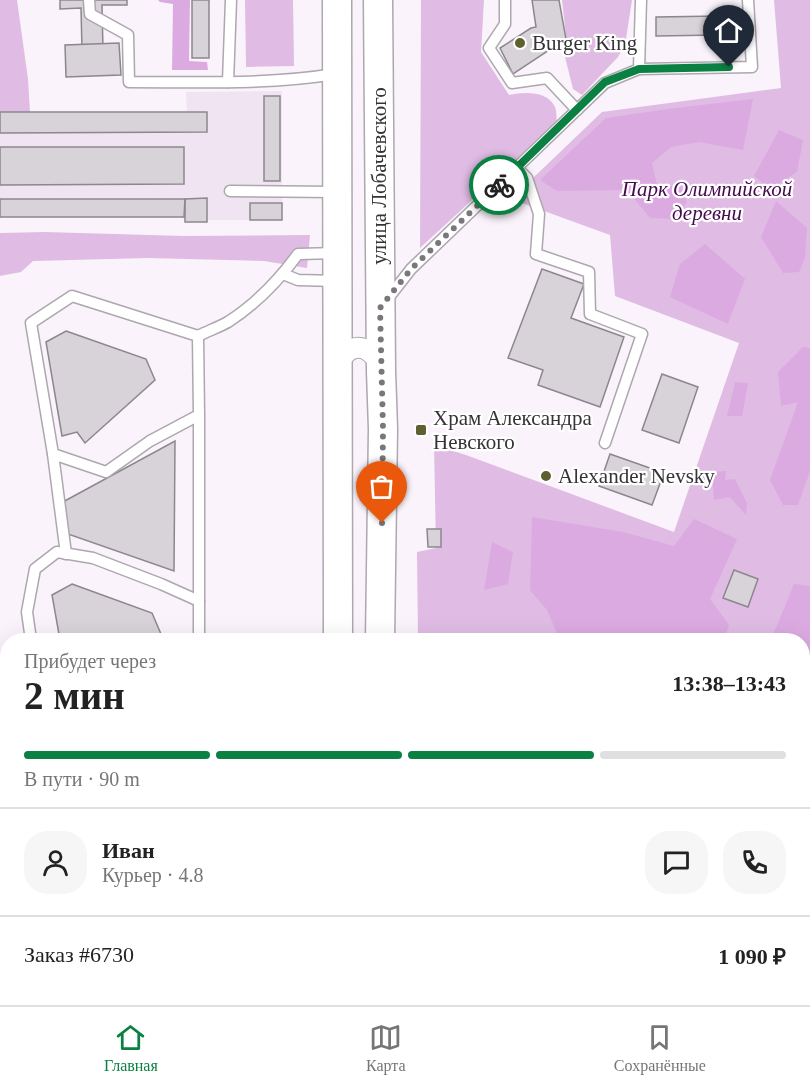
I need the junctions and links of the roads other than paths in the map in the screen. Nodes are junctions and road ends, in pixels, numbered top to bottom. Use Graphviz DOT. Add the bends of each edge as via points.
graph roads {
  1 [pos="89,0"];
  2 [pos="231,0"];
  3 [pos="337,0"];
  4 [pos="378,0"];
  5 [pos="505,0"];
  6 [pos="641,0"];
  7 [pos="748,0"];
  8 [pos="639,69"];
  9 [pos="338,74"];
  10 [pos="228,82"];
  11 [pos="577,110"];
  12 [pos="517,168"];
  13 [pos="230,192"];
  14 [pos="338,192"];
  15 [pos="337,253"];
  16 [pos="283,274"];
  17 [pos="338,281"];
  18 [pos="380,308"];
  19 [pos="198,336"];
  20 [pos="381,371"];
  21 [pos="337,373"];
  22 [pos="199,415"];
  23 [pos="605,443"];
  24 [pos="53,454"];
  25 [pos="66,554"];
  26 [pos="199,601"];
  27 [pos="30,633"];
  28 [pos="199,633"];
  29 [pos="338,633"];
  30 [pos="380,633"];
  1 -- 10 [label="lane" via="90,14 128,35 129,82"];
  2 -- 10 [label="lane"];
  3 -- 9 [label="main road, улица Лобачевского"];
  4 -- 18 [label="main road, улица Лобачевского"];
  5 -- 11 [label="lane" via="505,24 489,48 512,83 547,78"];
  6 -- 8 [label="lane"];
  7 -- 8 [label="lane" via="752,66"];
  8 -- 11 [label="lane" via="605,82"];
  9 -- 10 [label="lane"];
  9 -- 14 [label="main road, улица Лобачевского"];
  11 -- 12 [label="lane"];
  12 -- 18 [label="lane" via="411,269"];
  12 -- 23 [label="lane" via="527,178 539,214 536,254 590,272 590,315 642,334"];
  13 -- 14 [label="lane"];
  14 -- 15 [label="main road, улица Лобачевского"];
  15 -- 16 [label="lane" via="298,254"];
  15 -- 17 [label="main road, улица Лобачевского"];
  16 -- 17 [label="lane" via="298,280"];
  16 -- 19 [label="lane" via="255,302"];
  17 -- 21 [label="main road, улица Лобачевского"];
  18 -- 20 [label="main road, улица Лобачевского"];
  19 -- 22 [label="lane"];
  19 -- 24 [label="lane" via="72,296 31,323"];
  20 -- 21 [label="street" via="370,352 353,348 345,352"];
  20 -- 30 [label="main road, улица Лобачевского"];
  21 -- 29 [label="main road, улица Лобачевского"];
  22 -- 24 [label="lane" via="150,441 106,472"];
  22 -- 26 [label="lane"];
  24 -- 25 [label="lane"];
  25 -- 26 [label="lane" via="93,558"];
  25 -- 27 [label="lane" via="57,552 35,569 27,612"];
  26 -- 28 [label="lane"];
}
